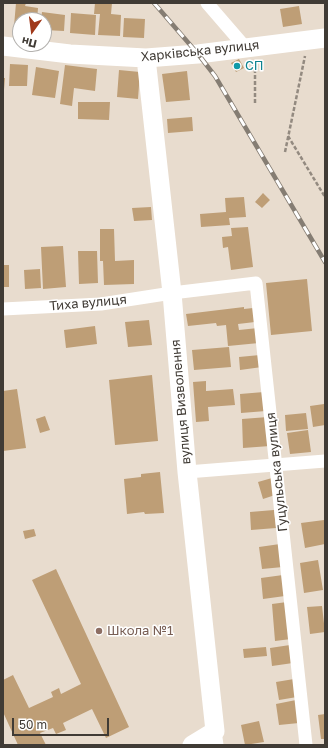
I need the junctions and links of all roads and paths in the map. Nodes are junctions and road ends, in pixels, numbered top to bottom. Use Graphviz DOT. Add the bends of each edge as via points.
graph roads {
  1 [pos="207,3"];
  2 [pos="317,39"];
  3 [pos="3,46"];
  4 [pos="245,47"];
  5 [pos="146,58"];
  6 [pos="255,103"];
  7 [pos="287,135"];
  8 [pos="285,152"];
  9 [pos="325,197"];
  10 [pos="172,293"];
  11 [pos="3,309"];
  12 [pos="325,461"];
  13 [pos="277,465"];
  14 [pos="188,472"];
  15 [pos="216,738"];
  16 [pos="192,745"];
  17 [pos="306,745"];
  1 -- 4 [label="street"];
  2 -- 4 [label="street, Харківська вулиця"];
  2 -- 7 [label="path"];
  3 -- 5 [label="street, Харківська вулиця" via="70,54"];
  4 -- 5 [label="street, Харківська вулиця"];
  4 -- 6 [label="path" via="255,60"];
  5 -- 10 [label="street, вулиця Визволення"];
  7 -- 8 [label="path"];
  7 -- 9 [label="path"];
  10 -- 11 [label="street, Тиха вулиця" via="101,304"];
  10 -- 13 [label="street, Гуцульська вулиця" via="256,283"];
  10 -- 14 [label="street, вулиця Визволення"];
  12 -- 13 [label="street"];
  13 -- 14 [label="street"];
  13 -- 17 [label="street, Гуцульська вулиця"];
  14 -- 15 [label="street, вулиця Визволення"];
  15 -- 16 [label="street"];
}
